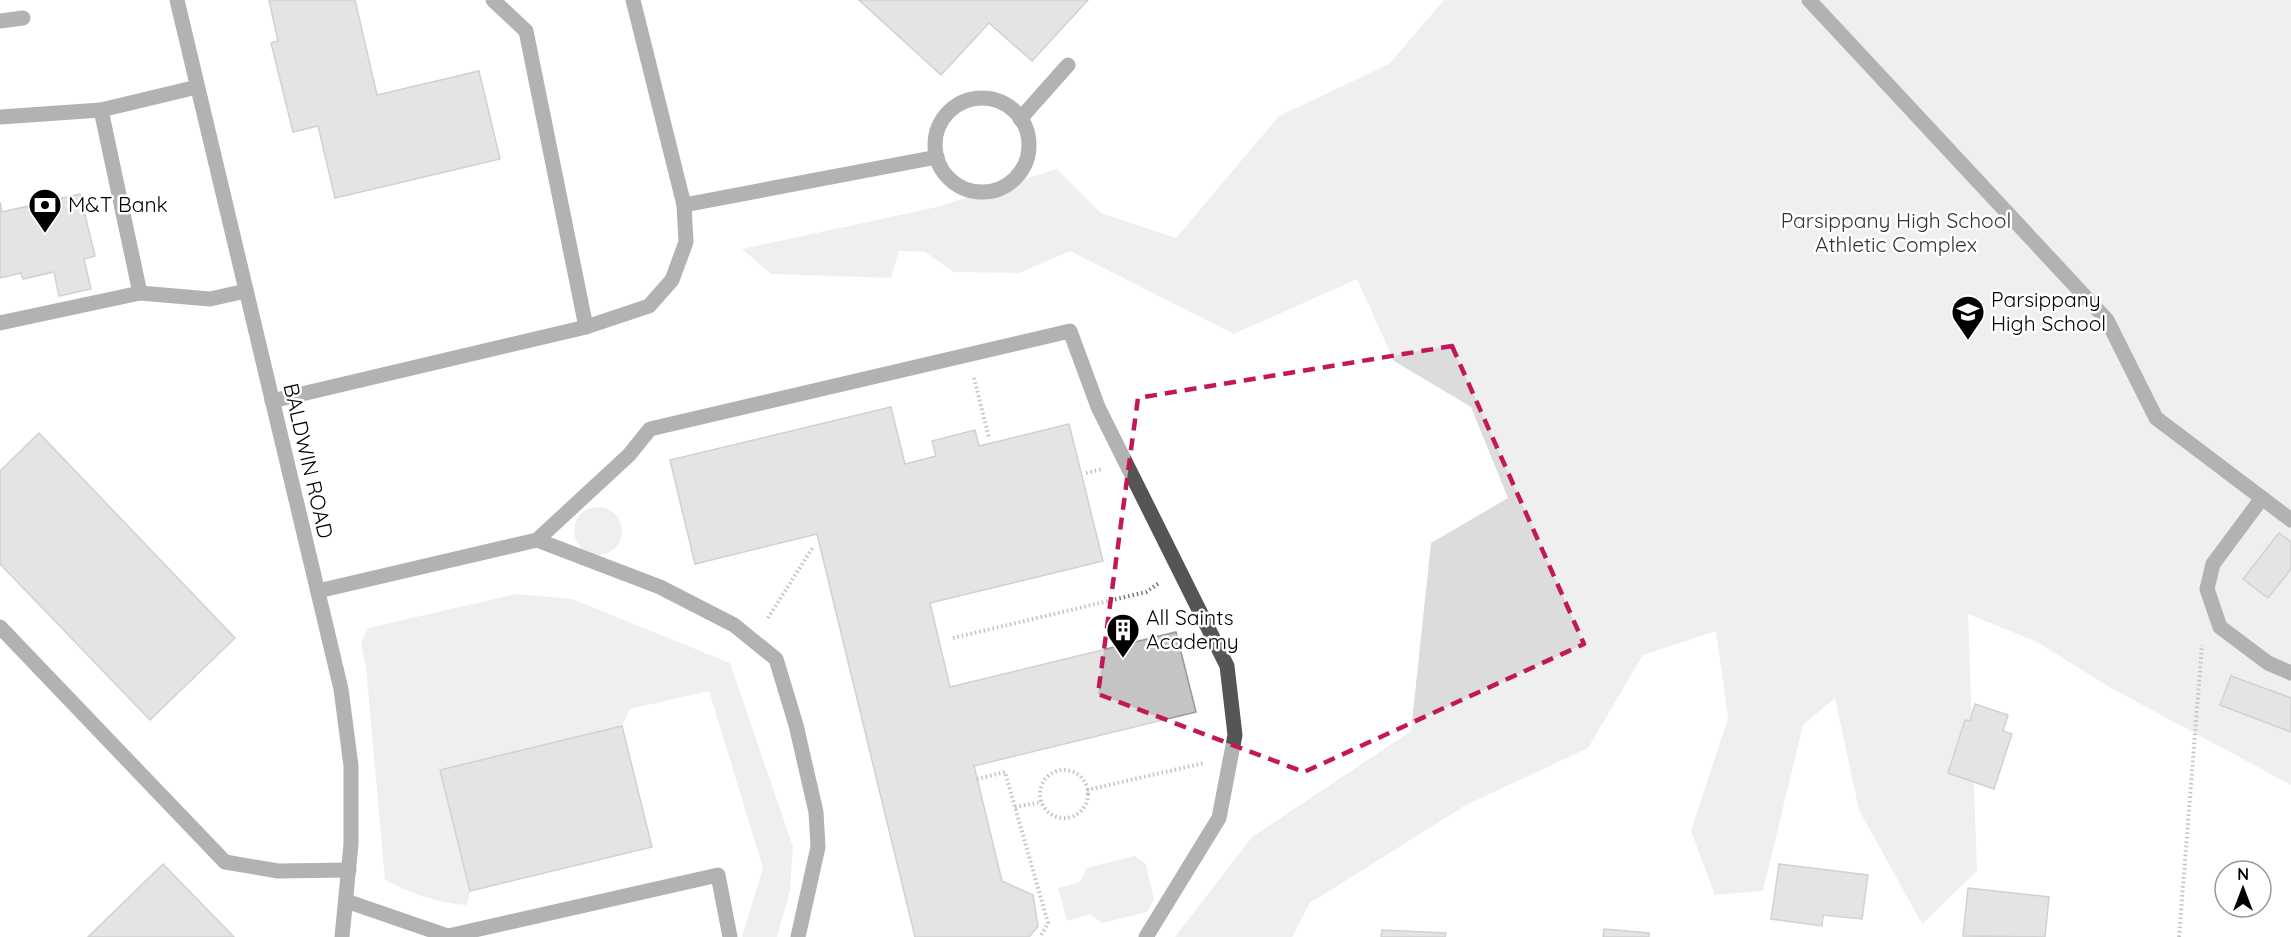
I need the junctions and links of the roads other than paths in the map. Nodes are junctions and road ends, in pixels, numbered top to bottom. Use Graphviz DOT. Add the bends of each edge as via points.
graph roads {
  1 [pos="177,0"];
  2 [pos="493,0"];
  3 [pos="633,0"];
  4 [pos="1809,0"];
  5 [pos="23,18"];
  6 [pos="0,21"];
  7 [pos="1068,65"];
  8 [pos="197,87"];
  9 [pos="101,110"];
  10 [pos="0,117"];
  11 [pos="1020,119"];
  12 [pos="937,157"];
  13 [pos="684,205"];
  14 [pos="246,291"];
  15 [pos="141,293"];
  16 [pos="0,323"];
  17 [pos="586,327"];
  18 [pos="272,401"];
  19 [pos="2262,498"];
  20 [pos="2291,520"];
  21 [pos="537,540"];
  22 [pos="318,591"];
  23 [pos="0,627"];
  24 [pos="2291,673"];
  25 [pos="349,870"];
  26 [pos="346,901"];
  27 [pos="448,936"];
  28 [pos="342,937"];
  29 [pos="730,937"];
  30 [pos="798,937"];
  31 [pos="1146,937"];
  1 -- 8 [label="street, BALDWIN ROAD"];
  2 -- 17 [label="street" via="526,31"];
  3 -- 13 [label="street"];
  4 -- 19 [label="street" via="2107,320 2156,418"];
  5 -- 6 [label="street"];
  7 -- 11 [label="street"];
  8 -- 9 [label="street"];
  8 -- 14 [label="street, BALDWIN ROAD"];
  9 -- 10 [label="street"];
  9 -- 15 [label="street"];
  11 -- 12 [label="street" via="1002,102 988,98 958,104 938,127"];
  11 -- 12 [label="street" via="1028,138 1028,154 1022,169 999,188 968,190 954,183"];
  12 -- 13 [label="street"];
  13 -- 17 [label="street" via="686,242 672,280 649,306"];
  14 -- 15 [label="street" via="210,299"];
  14 -- 18 [label="street, BALDWIN ROAD"];
  15 -- 16 [label="street"];
  17 -- 18 [label="street"];
  18 -- 22 [label="street, BALDWIN ROAD"];
  19 -- 20 [label="street"];
  19 -- 24 [label="street" via="2213,564 2207,589 2220,627 2268,663"];
  21 -- 22 [label="street"];
  21 -- 30 [label="street" via="660,587 734,625 776,659 816,812 818,847"];
  21 -- 31 [label="street" via="629,455 650,429 1070,332 1098,406 1227,666 1235,735 1219,818"];
  22 -- 25 [label="street, BALDWIN ROAD" via="341,689 351,766"];
  23 -- 25 [label="street" via="225,862 278,871"];
  25 -- 26 [label="street, BALDWIN ROAD"];
  26 -- 27 [label="street"];
  26 -- 28 [label="street, BALDWIN ROAD"];
  27 -- 29 [label="street" via="718,875"];
}
